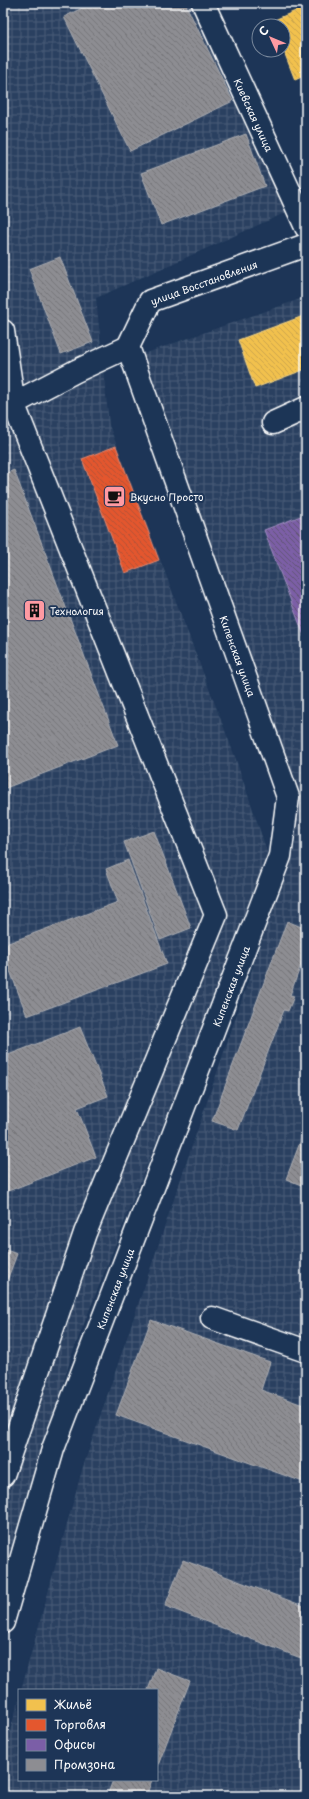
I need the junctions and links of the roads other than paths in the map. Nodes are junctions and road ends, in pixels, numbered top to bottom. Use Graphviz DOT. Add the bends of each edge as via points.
graph roads {
  1 [pos="203,3"];
  2 [pos="306,227"];
  3 [pos="306,245"];
  4 [pos="3,331"];
  5 [pos="128,347"];
  6 [pos="9,407"];
  7 [pos="306,408"];
  8 [pos="273,423"];
  9 [pos="212,1318"];
  10 [pos="306,1351"];
  11 [pos="3,1475"];
  12 [pos="3,1622"];
  1 -- 2 [label="street, Киевская улица"];
  3 -- 5 [label="street, улица Восстановления" via="150,301"];
  4 -- 6 [label="street"];
  5 -- 6 [label="street"];
  5 -- 12 [label="street, Кипенская улица" via="288,797 280,856 53,1449"];
  6 -- 11 [label="street" via="216,915 85,1233"];
  7 -- 8 [label="street"];
  9 -- 10 [label="street"];
}
